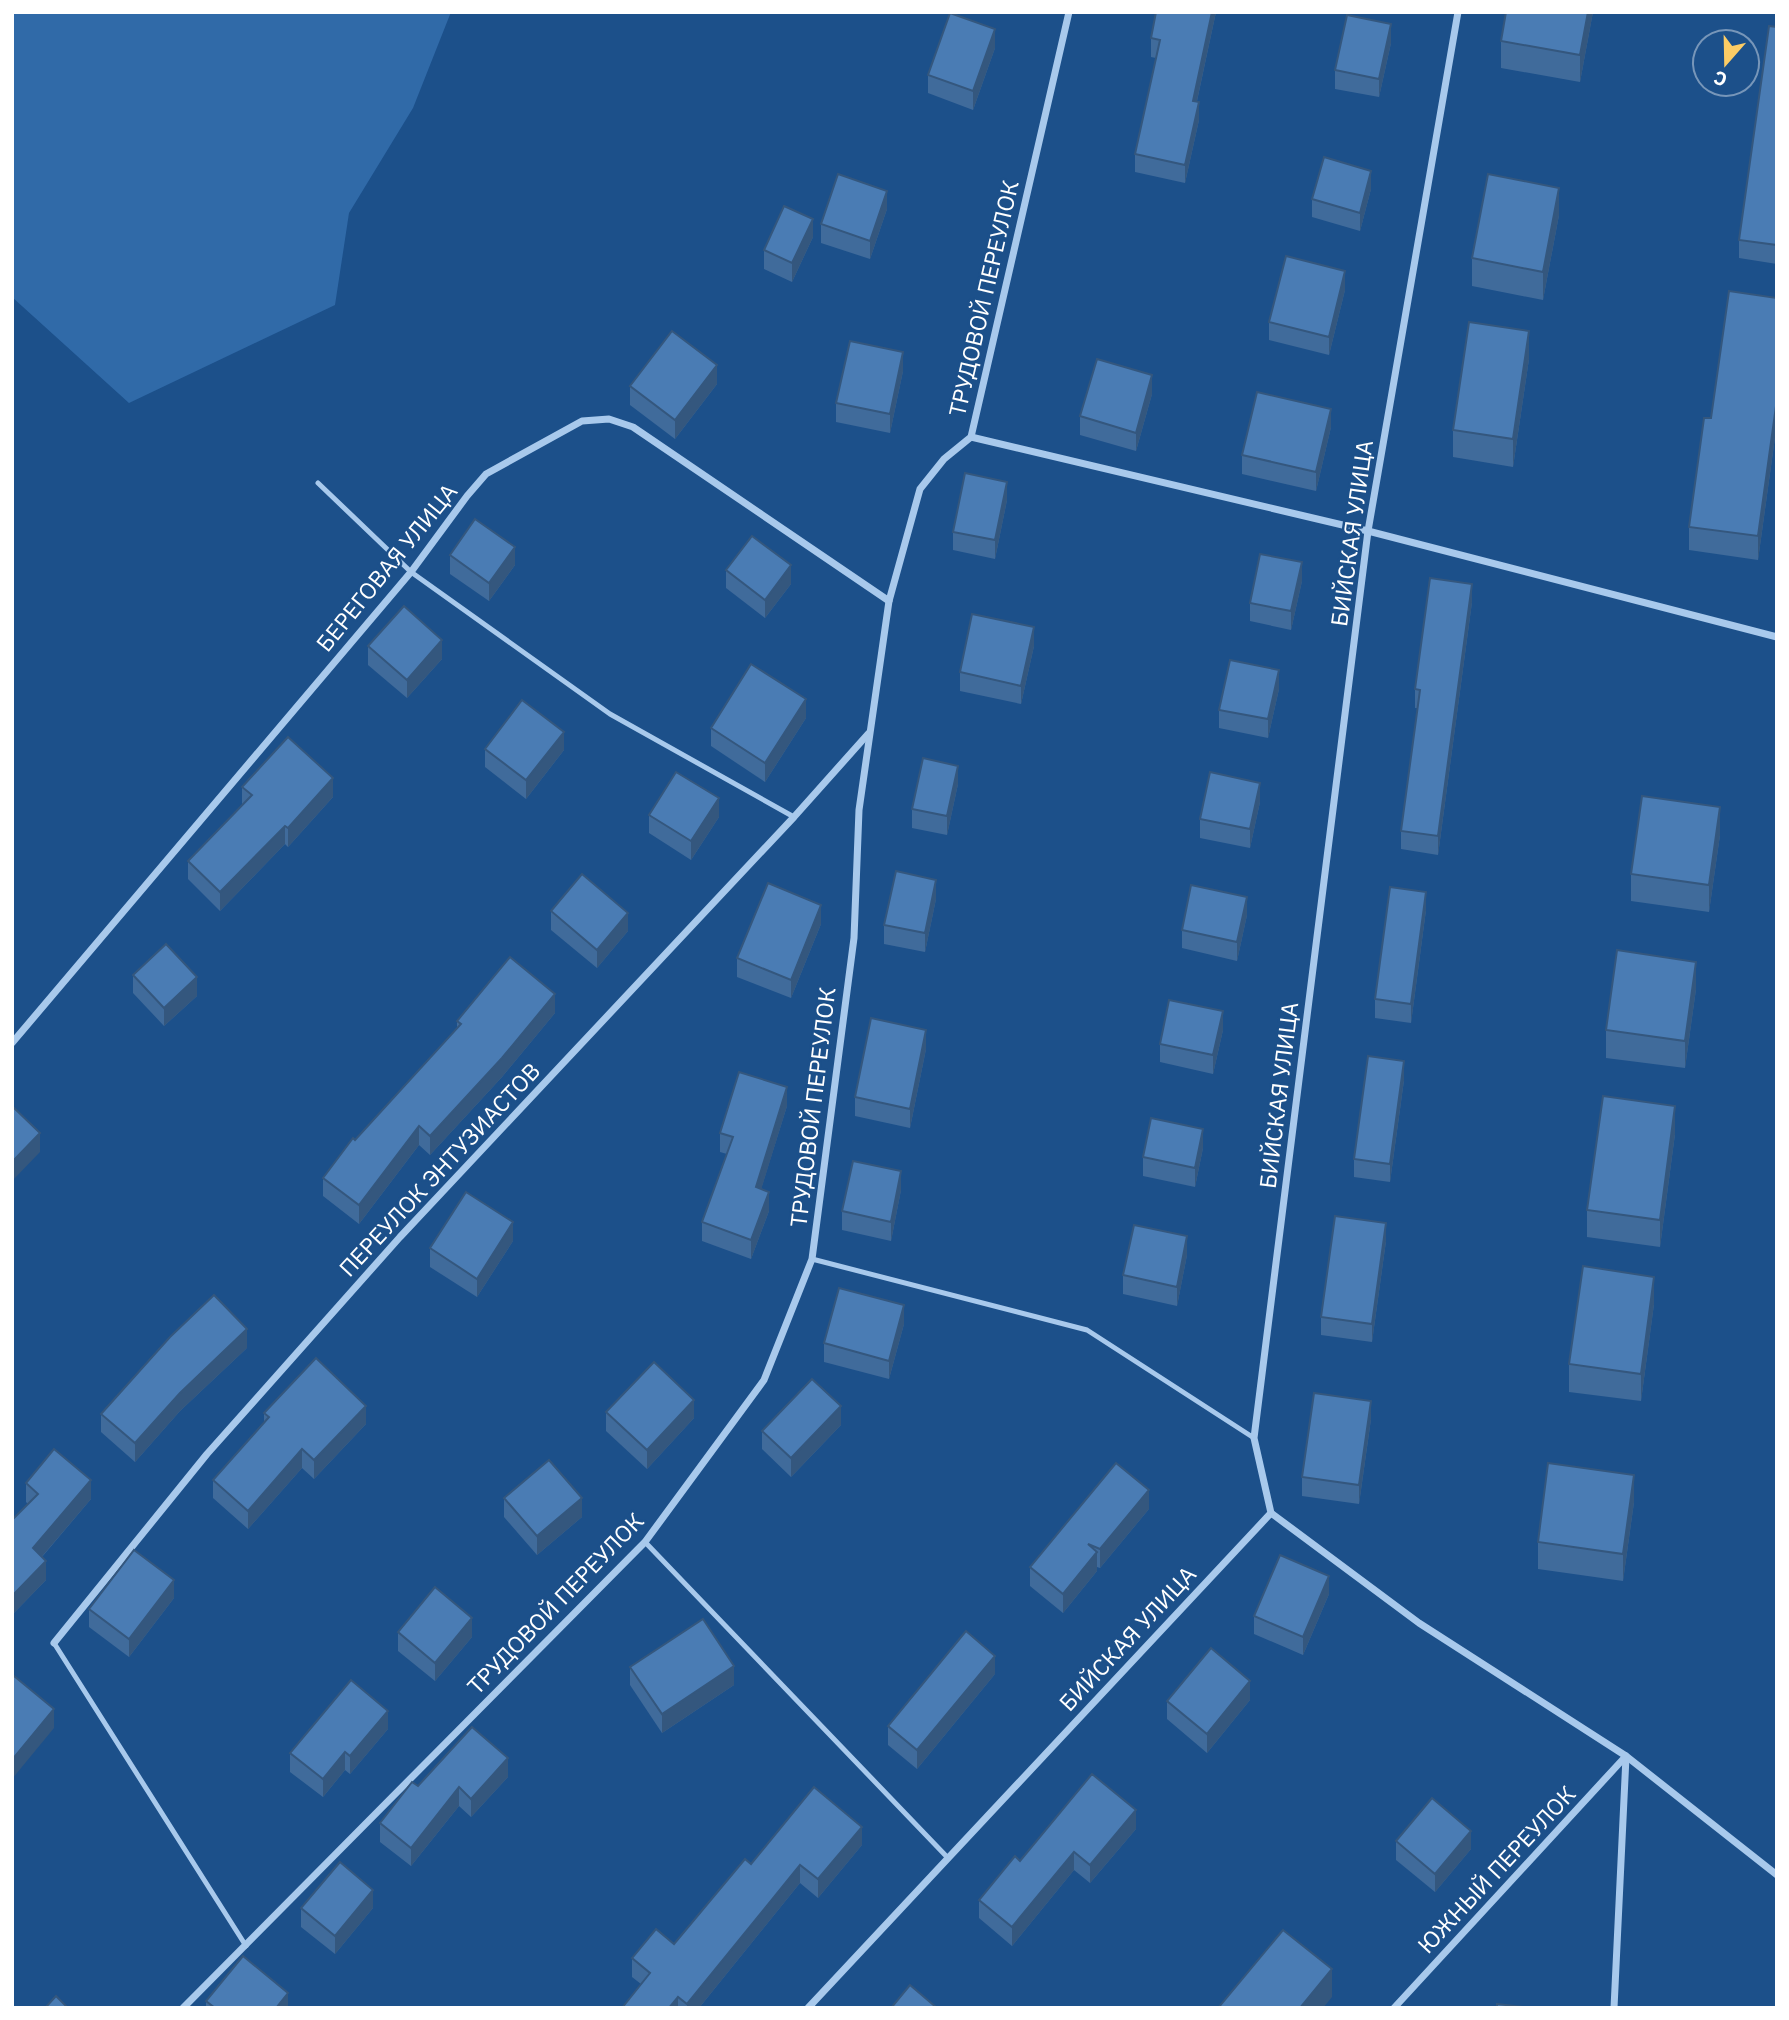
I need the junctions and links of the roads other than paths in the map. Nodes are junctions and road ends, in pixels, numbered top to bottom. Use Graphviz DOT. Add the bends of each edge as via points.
graph roads {
  1 [pos="1069,12"];
  2 [pos="1458,12"];
  3 [pos="971,437"];
  4 [pos="318,484"];
  5 [pos="1368,531"];
  6 [pos="411,572"];
  7 [pos="889,601"];
  8 [pos="1777,637"];
  9 [pos="869,734"];
  10 [pos="794,817"];
  11 [pos="12,1043"];
  12 [pos="812,1259"];
  13 [pos="1254,1438"];
  14 [pos="1271,1513"];
  15 [pos="645,1542"];
  16 [pos="54,1643"];
  17 [pos="1626,1756"];
  18 [pos="948,1858"];
  19 [pos="1777,1875"];
  20 [pos="246,1946"];
  21 [pos="183,2008"];
  22 [pos="808,2008"];
  23 [pos="1394,2008"];
  24 [pos="1614,2008"];
  1 -- 3 [label="street, ТРУДОВОЙ ПЕРЕУЛОК"];
  2 -- 5 [label="street, БИЙСКАЯ УЛИЦА"];
  3 -- 5 [label="street"];
  3 -- 7 [label="street, ТРУДОВОЙ ПЕРЕУЛОК" via="944,459 920,489"];
  4 -- 6 [label="lane"];
  5 -- 8 [label="street"];
  5 -- 13 [label="street, БИЙСКАЯ УЛИЦА"];
  6 -- 7 [label="street, БЕРЕГОВАЯ УЛИЦА" via="486,474 582,421 609,419 633,427"];
  6 -- 10 [label="lane" via="610,714"];
  6 -- 11 [label="street, БЕРЕГОВАЯ УЛИЦА"];
  7 -- 9 [label="street, ТРУДОВОЙ ПЕРЕУЛОК"];
  9 -- 10 [label="street, ПЕРЕУЛОК ЭНТУЗИАСТОВ"];
  9 -- 12 [label="street, ТРУДОВОЙ ПЕРЕУЛОК" via="859,810 854,938"];
  10 -- 16 [label="street, ПЕРЕУЛОК ЭНТУЗИАСТОВ" via="400,1237 207,1454"];
  12 -- 13 [label="lane" via="1087,1330"];
  12 -- 15 [label="street, ТРУДОВОЙ ПЕРЕУЛОК" via="764,1380"];
  13 -- 14 [label="street, БИЙСКАЯ УЛИЦА"];
  14 -- 17 [label="street" via="1419,1623"];
  14 -- 18 [label="street, БИЙСКАЯ УЛИЦА"];
  15 -- 18 [label="lane"];
  15 -- 20 [label="street, ТРУДОВОЙ ПЕРЕУЛОК"];
  16 -- 20 [label="lane"];
  17 -- 19 [label="street"];
  17 -- 23 [label="street, ЮЖНЫЙ ПЕРЕУЛОК"];
  17 -- 24 [label="street"];
  18 -- 22 [label="street, БИЙСКАЯ УЛИЦА"];
  20 -- 21 [label="street, ТРУДОВОЙ ПЕРЕУЛОК"];
}
